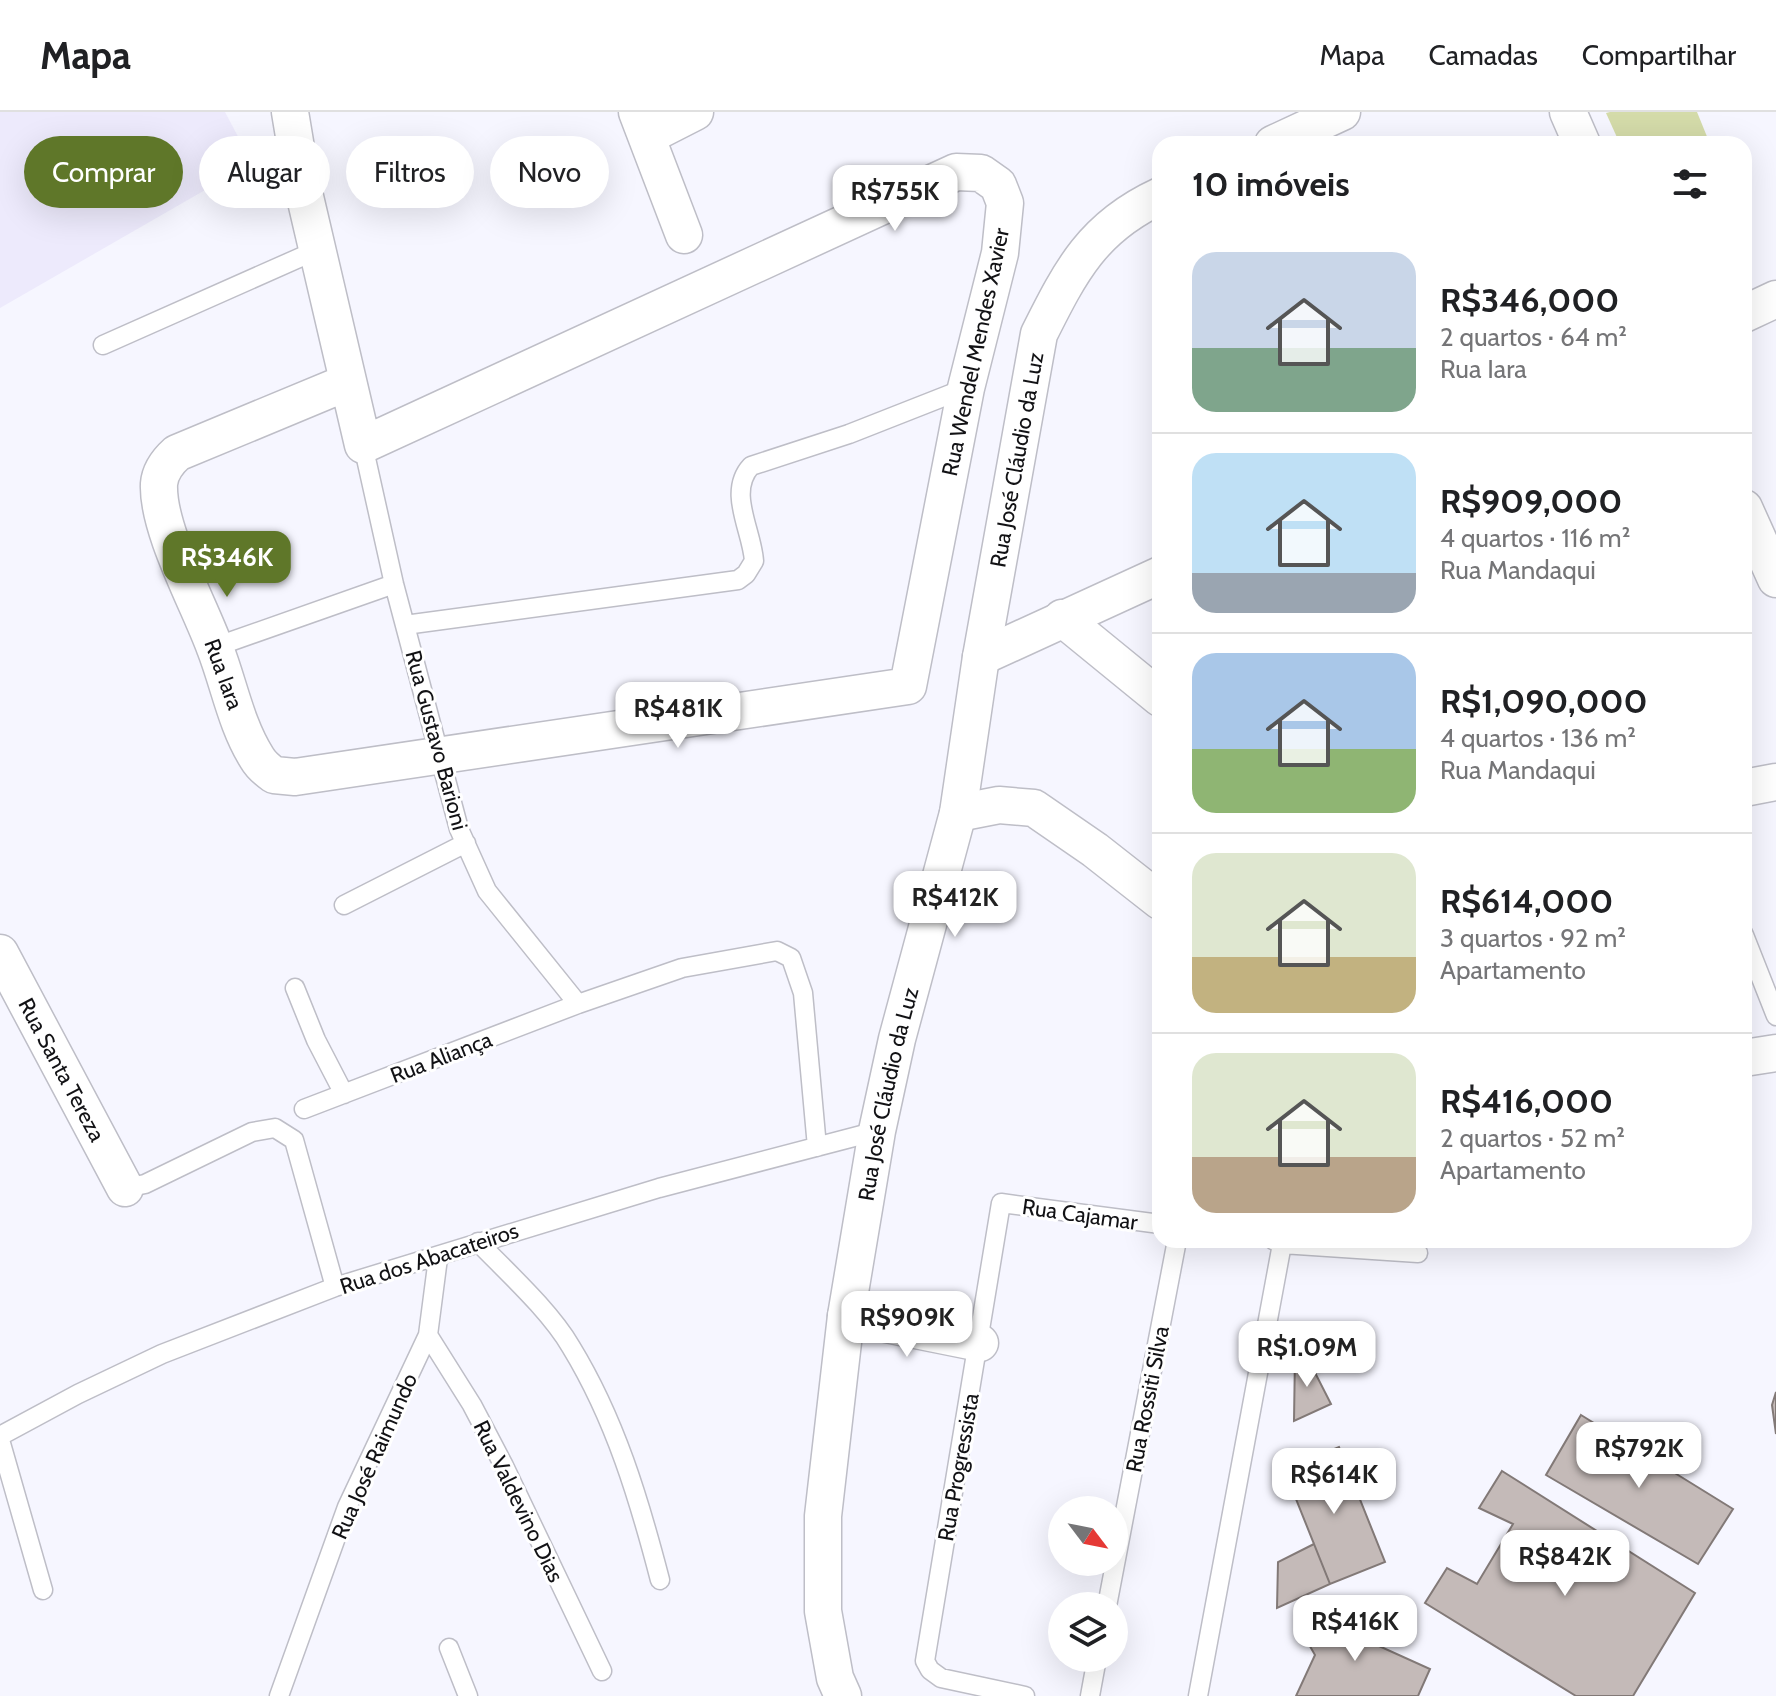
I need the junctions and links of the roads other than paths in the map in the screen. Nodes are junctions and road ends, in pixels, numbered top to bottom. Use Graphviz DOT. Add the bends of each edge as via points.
graph roads {
  1 [pos="290,112"];
  2 [pos="695,112"];
  3 [pos="1342,112"];
  4 [pos="1568,112"];
  5 [pos="642,124"];
  6 [pos="1290,136"];
  7 [pos="1578,136"];
  8 [pos="1152,200"];
  9 [pos="684,235"];
  10 [pos="317,250"];
  11 [pos="1776,299"];
  12 [pos="1752,310"];
  13 [pos="103,345"];
  14 [pos="348,382"];
  15 [pos="966,388"];
  16 [pos="363,445"];
  17 [pos="1752,526"];
  18 [pos="1152,579"];
  19 [pos="1776,579"];
  20 [pos="394,584"];
  21 [pos="1062,618"];
  22 [pos="405,625"];
  23 [pos="215,647"];
  24 [pos="981,657"];
  25 [pos="1152,691"];
  26 [pos="438,754"];
  27 [pos="1776,782"];
  28 [pos="1752,786"];
  29 [pos="958,813"];
  30 [pos="466,843"];
  31 [pos="1152,895"];
  32 [pos="344,905"];
  33 [pos="0,953"];
  34 [pos="1752,955"];
  35 [pos="295,988"];
  36 [pos="578,1004"];
  37 [pos="1776,1016"];
  38 [pos="1776,1053"];
  39 [pos="1752,1057"];
  40 [pos="344,1094"];
  41 [pos="304,1109"];
  42 [pos="877,1131"];
  43 [pos="817,1147"];
  44 [pos="125,1188"];
  45 [pos="1001,1203"];
  46 [pos="1152,1223"];
  47 [pos="478,1242"];
  48 [pos="1175,1248"];
  49 [pos="1276,1248"];
  50 [pos="1354,1248"];
  51 [pos="1418,1253"];
  52 [pos="438,1258"];
  53 [pos="335,1287"];
  54 [pos="846,1316"];
  55 [pos="428,1335"];
  56 [pos="980,1343"];
  57 [pos="0,1438"];
  58 [pos="660,1580"];
  59 [pos="43,1590"];
  60 [pos="1110,1592"];
  61 [pos="449,1648"];
  62 [pos="602,1671"];
  63 [pos="1094,1672"];
  64 [pos="279,1696"];
  65 [pos="468,1696"];
  66 [pos="843,1696"];
  67 [pos="1025,1696"];
  68 [pos="1090,1696"];
  69 [pos="1198,1696"];
  1 -- 10 [label="street"];
  2 -- 5 [label="street"];
  3 -- 6 [label="street"];
  4 -- 7 [label="street"];
  5 -- 9 [label="street"];
  8 -- 24 [label="street, Rua José Cláudio da Luz" via="1104,231 1087,250 1039,334"];
  10 -- 13 [label="lane"];
  10 -- 14 [label="street"];
  11 -- 12 [label="street"];
  14 -- 16 [label="street"];
  14 -- 23 [label="street, Rua Iara" via="177,453 164,465 161,504 177,558"];
  15 -- 16 [label="street, Rua Wendel Mendes Xavier" via="1000,253 1005,203 998,185 981,173 956,172"];
  15 -- 22 [label="lane" via="751,466 740,486 754,561 738,580"];
  15 -- 26 [label="street, Rua Wendel Mendes Xavier" via="908,686"];
  16 -- 20 [label="lane, Rua Gustavo Barioni"];
  17 -- 19 [label="street"];
  18 -- 21 [label="street"];
  20 -- 22 [label="lane, Rua Gustavo Barioni"];
  20 -- 23 [label="lane"];
  21 -- 24 [label="street"];
  21 -- 25 [label="street"];
  22 -- 26 [label="lane, Rua Gustavo Barioni"];
  23 -- 26 [label="street, Rua Iara" via="246,736 257,759 274,775 295,777"];
  24 -- 29 [label="street, Rua José Cláudio da Luz"];
  26 -- 30 [label="lane, Rua Gustavo Barioni"];
  27 -- 28 [label="street"];
  29 -- 31 [label="street" via="999,805 1034,808"];
  29 -- 42 [label="street, Rua José Cláudio da Luz"];
  30 -- 32 [label="lane"];
  30 -- 36 [label="lane, Rua Gustavo Barioni" via="487,891"];
  33 -- 44 [label="street, Rua Santa Tereza"];
  34 -- 37 [label="lane"];
  35 -- 40 [label="lane"];
  36 -- 40 [label="lane, Rua Aliança"];
  36 -- 43 [label="lane, Rua Aliança" via="682,968 777,951 791,958 803,993"];
  38 -- 39 [label="street"];
  40 -- 41 [label="lane, Rua Aliança"];
  42 -- 43 [label="lane, Rua dos Abacateiros"];
  42 -- 54 [label="street, Rua José Cláudio da Luz"];
  43 -- 47 [label="lane, Rua dos Abacateiros"];
  44 -- 53 [label="lane" via="145,1184 252,1132 275,1128 294,1140"];
  45 -- 46 [label="lane, Rua Cajamar"];
  45 -- 56 [label="lane, Rua Progressista"];
  47 -- 52 [label="lane, Rua dos Abacateiros"];
  47 -- 58 [label="lane" via="570,1345 604,1409 639,1498"];
  48 -- 60 [label="lane, Rua Rossiti Silva"];
  49 -- 69 [label="lane"];
  50 -- 51 [label="lane"];
  52 -- 53 [label="lane, Rua dos Abacateiros"];
  52 -- 55 [label="lane, Rua José Raimundo"];
  53 -- 57 [label="lane, Rua dos Abacateiros" via="162,1354"];
  54 -- 56 [label="street"];
  54 -- 66 [label="street, Rua José Cláudio da Luz" via="823,1516 823,1611"];
  55 -- 62 [label="lane, Rua Valdevino Dias" via="504,1466"];
  55 -- 64 [label="lane, Rua José Raimundo" via="347,1507"];
  56 -- 67 [label="lane, Rua Progressista" via="925,1661 941,1678"];
  57 -- 59 [label="lane"];
  61 -- 65 [label="lane"];
  63 -- 68 [label="lane"];
}
